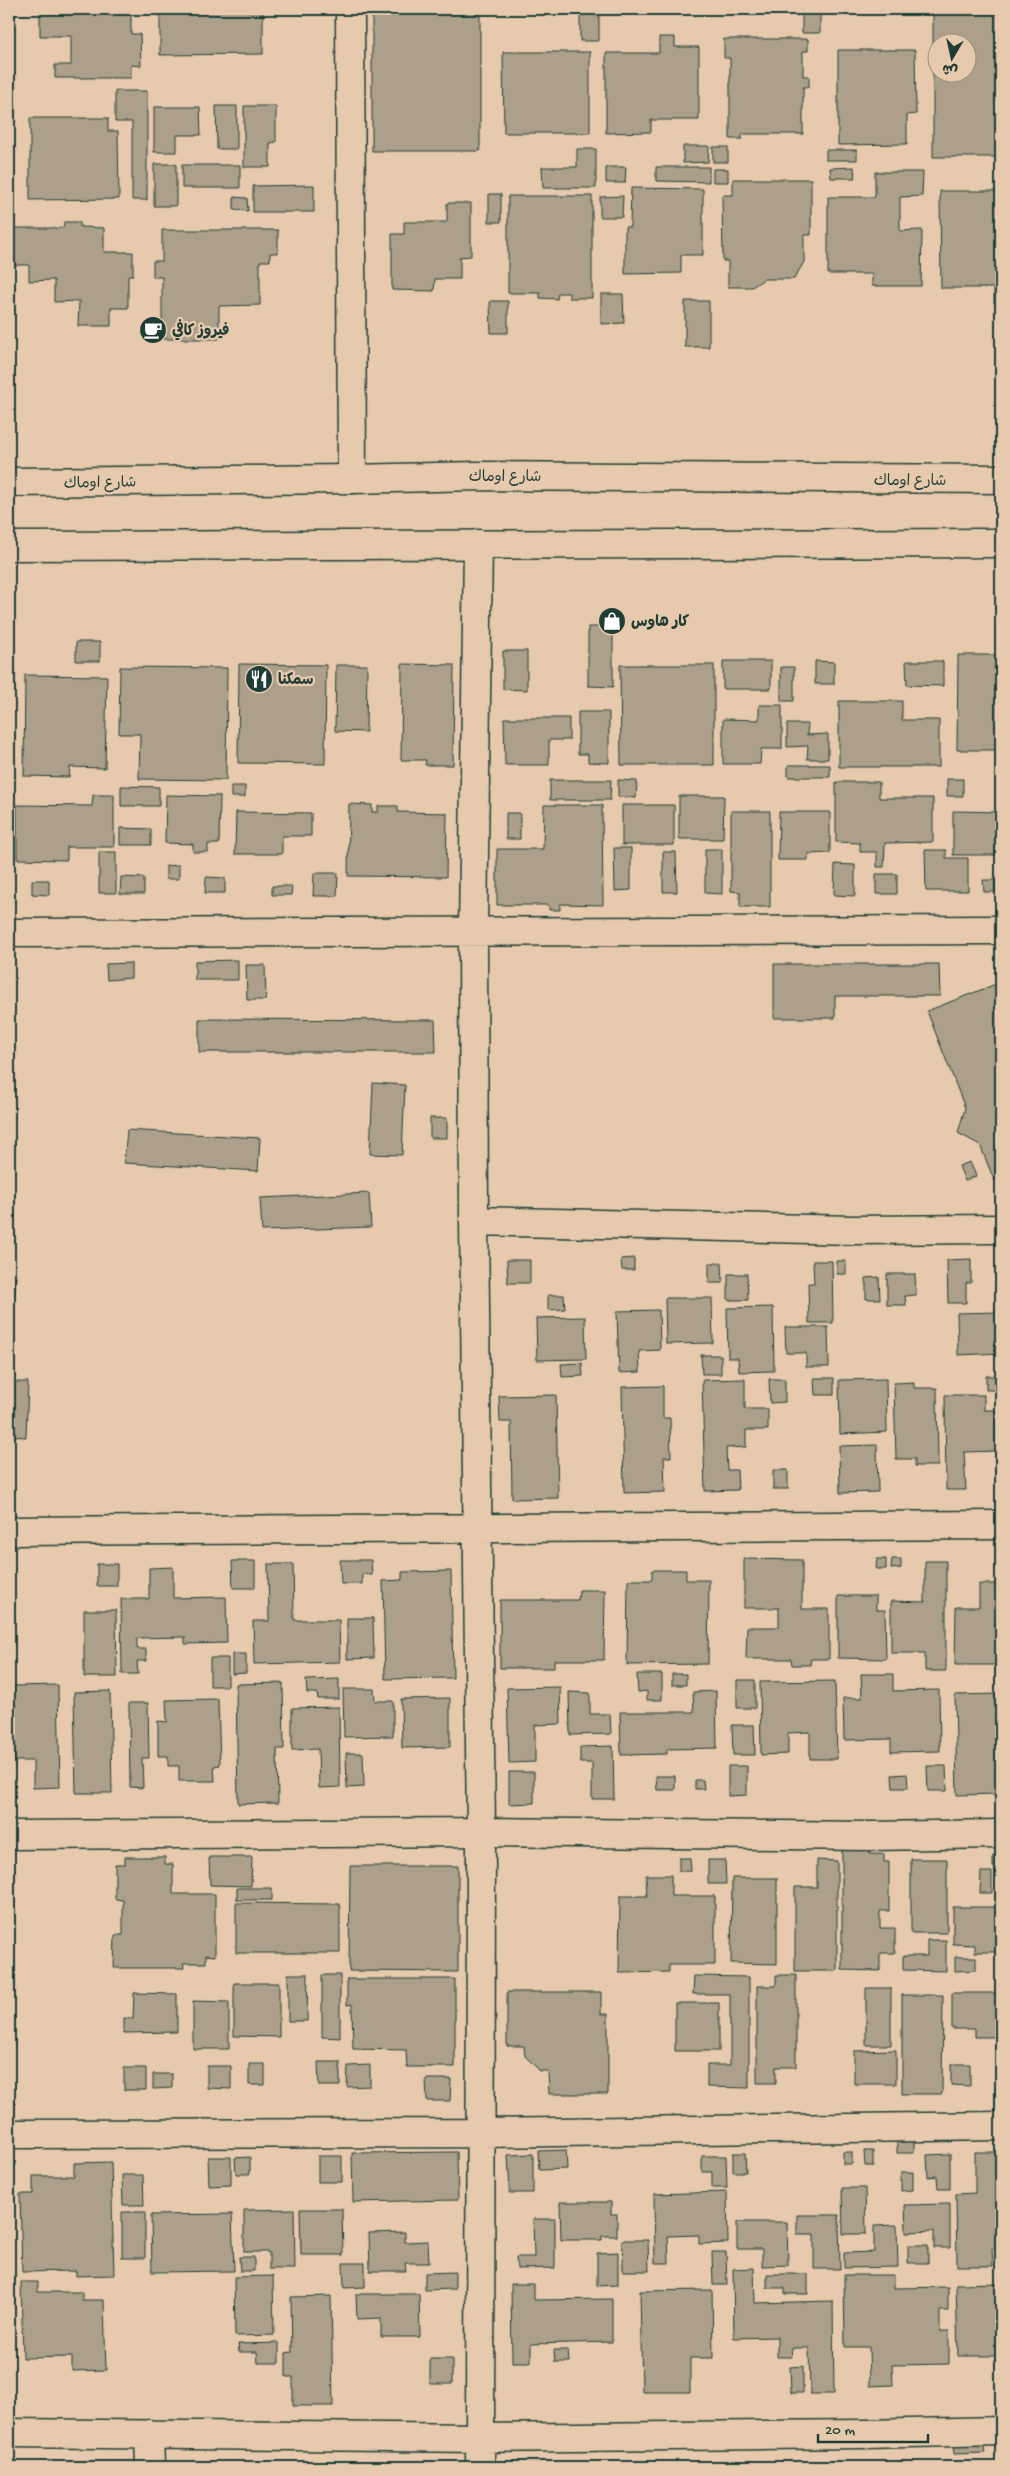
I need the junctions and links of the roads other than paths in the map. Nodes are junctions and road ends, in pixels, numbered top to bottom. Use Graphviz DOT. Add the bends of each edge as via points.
graph roads {
  1 [pos="350,9"];
  2 [pos="1001,479"];
  3 [pos="352,480"];
  4 [pos="9,482"];
  5 [pos="1001,543"];
  6 [pos="478,544"];
  7 [pos="9,546"];
  8 [pos="1001,930"];
  9 [pos="473,932"];
  10 [pos="9,933"];
  11 [pos="474,1221"];
  12 [pos="1001,1229"];
  13 [pos="1001,1525"];
  14 [pos="477,1528"];
  15 [pos="9,1531"];
  16 [pos="481,1832"];
  17 [pos="1001,1834"];
  18 [pos="9,1835"];
  19 [pos="1001,2126"];
  20 [pos="479,2133"];
  21 [pos="9,2134"];
  22 [pos="1001,2431"];
  23 [pos="9,2433"];
  24 [pos="149,2434"];
  25 [pos="479,2438"];
  26 [pos="150,2467"];
  27 [pos="480,2467"];
  1 -- 3 [label="street"];
  2 -- 3 [label="street, شارع اوماك" via="477,476"];
  3 -- 4 [label="street, شارع اوماك"];
  5 -- 6 [label="street"];
  6 -- 7 [label="street"];
  6 -- 9 [label="street"];
  8 -- 9 [label="street"];
  9 -- 10 [label="street"];
  9 -- 11 [label="street"];
  11 -- 12 [label="street" via="853,1230"];
  11 -- 14 [label="street"];
  13 -- 14 [label="street"];
  14 -- 15 [label="street"];
  14 -- 16 [label="street"];
  16 -- 17 [label="street" via="870,1836"];
  16 -- 18 [label="street"];
  16 -- 20 [label="street"];
  19 -- 20 [label="street"];
  20 -- 21 [label="street"];
  20 -- 25 [label="street"];
  22 -- 25 [label="street"];
  23 -- 24 [label="street"];
  24 -- 25 [label="street"];
  24 -- 26 [label="street"];
  25 -- 27 [label="street"];
}
